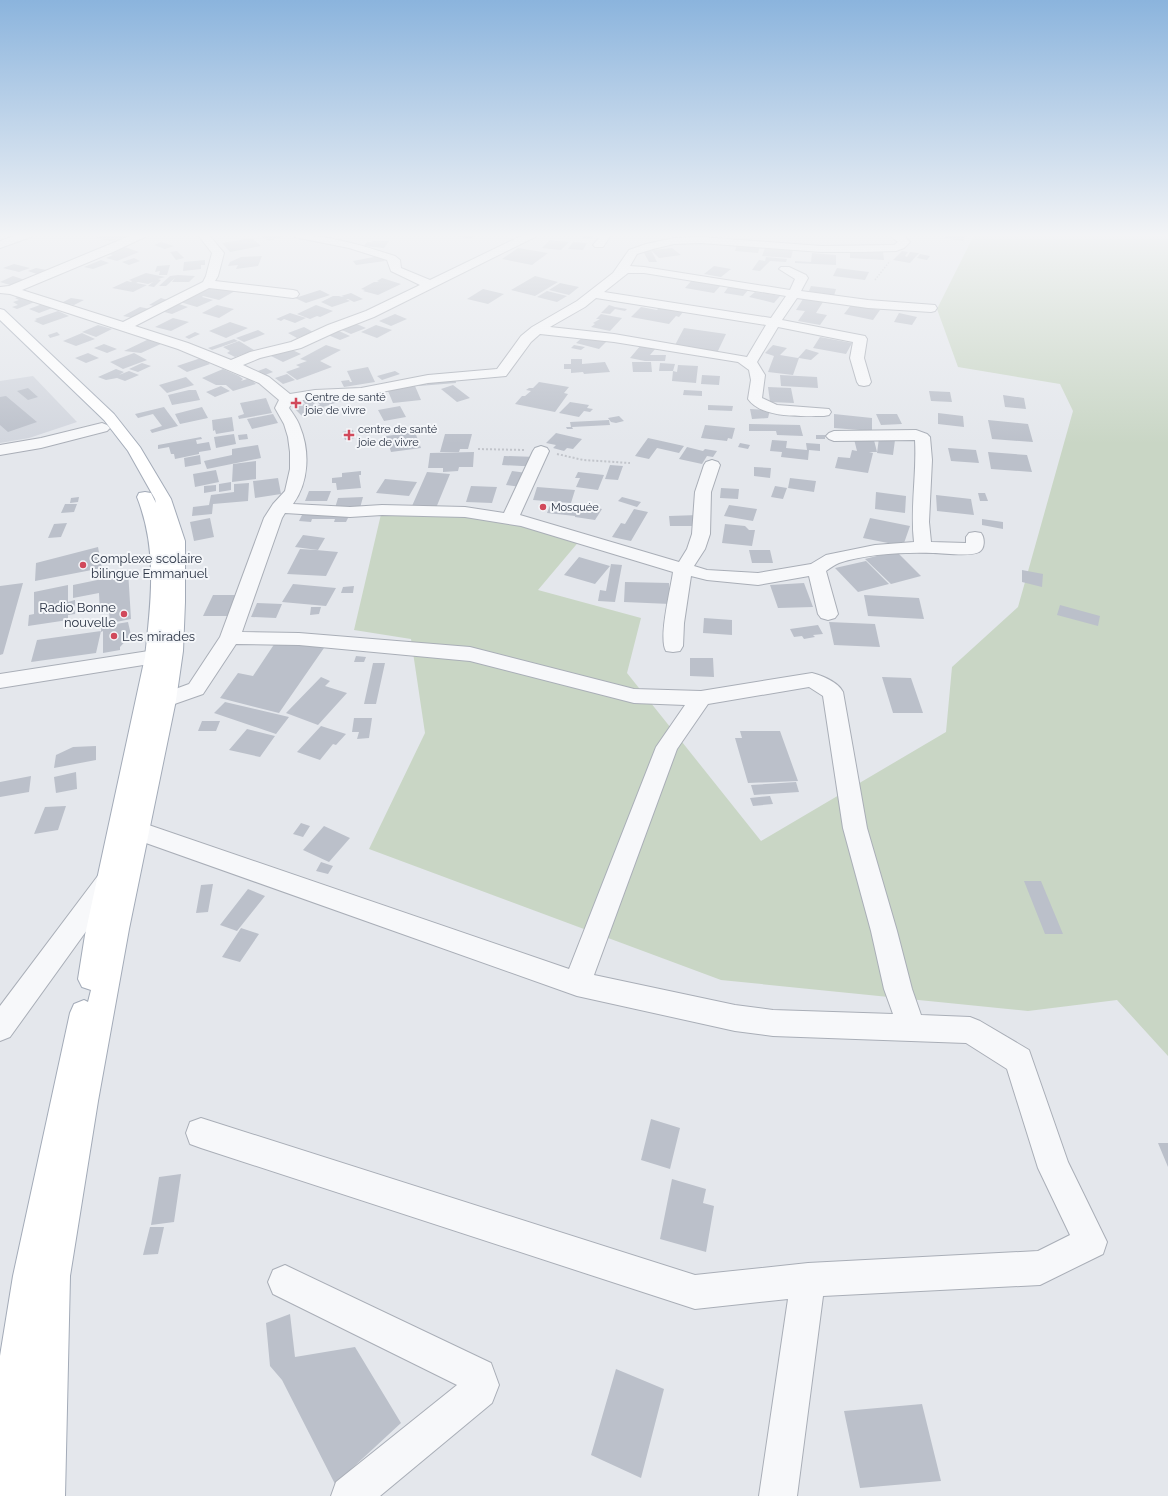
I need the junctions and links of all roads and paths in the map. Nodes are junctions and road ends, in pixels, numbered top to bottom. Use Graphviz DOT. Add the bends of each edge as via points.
graph roads {
  1 [pos="53,305"];
  2 [pos="166,305"];
  3 [pos="388,305"];
  4 [pos="580,305"];
  5 [pos="664,305"];
  6 [pos="786,305"];
  7 [pos="881,305"];
  8 [pos="932,308"];
  9 [pos="0,313"];
  10 [pos="774,322"];
  11 [pos="0,327"];
  12 [pos="123,327"];
  13 [pos="537,330"];
  14 [pos="750,363"];
  15 [pos="231,365"];
  16 [pos="864,382"];
  17 [pos="287,399"];
  18 [pos="824,412"];
  19 [pos="102,428"];
  20 [pos="834,436"];
  21 [pos="478,449"];
  22 [pos="0,450"];
  23 [pos="541,451"];
  24 [pos="630,463"];
  25 [pos="712,465"];
  26 [pos="279,508"];
  27 [pos="510,519"];
  28 [pos="975,537"];
  29 [pos="923,547"];
  30 [pos="683,569"];
  31 [pos="816,569"];
  32 [pos="828,614"];
  33 [pos="230,638"];
  34 [pos="673,646"];
  35 [pos="155,657"];
  36 [pos="0,681"];
  37 [pos="701,698"];
  38 [pos="166,700"];
  39 [pos="137,830"];
  40 [pos="109,880"];
  41 [pos="101,968"];
  42 [pos="578,984"];
  43 [pos="911,1027"];
  44 [pos="0,1028"];
  45 [pos="201,1132"];
  46 [pos="808,1280"];
  47 [pos="285,1282"];
  48 [pos="14,1496"];
  49 [pos="46,1496"];
  50 [pos="350,1496"];
  51 [pos="778,1496"];
  1 -- 12 [label="street"];
  2 -- 12 [label="street"];
  3 -- 15 [label="street" via="296,344 255,355"];
  4 -- 13 [label="street"];
  5 -- 10 [label="street"];
  6 -- 10 [label="street"];
  7 -- 8 [label="street"];
  9 -- 38 [label="main road" via="109,417 136,450 163,499 176,541 176,609"];
  10 -- 14 [label="street"];
  10 -- 16 [label="street" via="860,339 857,358"];
  11 -- 19 [label="main road"];
  12 -- 15 [label="street"];
  13 -- 14 [label="street" via="614,338 741,359"];
  13 -- 17 [label="street" via="526,339 501,373 428,378 361,392"];
  14 -- 18 [label="street" via="756,369 759,378 755,399 757,402 767,407 786,410"];
  15 -- 17 [label="street" via="264,380"];
  17 -- 26 [label="street" via="282,408 294,428 297,475 288,500"];
  19 -- 22 [label="street"];
  19 -- 35 [label="main road" via="124,455 151,508 161,553 159,625"];
  20 -- 29 [label="street" via="922,437 924,460 920,522"];
  21 -- 23 [label="path"];
  23 -- 24 [label="path" via="583,460"];
  23 -- 27 [label="street"];
  25 -- 30 [label="street" via="703,492 701,534 696,549"];
  26 -- 27 [label="street" via="350,512 465,512"];
  26 -- 33 [label="street" via="273,518"];
  27 -- 30 [label="street"];
  28 -- 29 [label="street" via="972,549"];
  29 -- 31 [label="street" via="868,552 832,559"];
  30 -- 31 [label="street" via="707,575 758,579"];
  30 -- 34 [label="street"];
  31 -- 32 [label="street"];
  33 -- 37 [label="street" via="299,639 470,654 634,696"];
  33 -- 38 [label="street" via="196,689"];
  35 -- 36 [label="street"];
  35 -- 40 [label="main road"];
  37 -- 42 [label="street" via="667,747"];
  37 -- 43 [label="street" via="812,680 833,692 855,828 898,989"];
  38 -- 39 [label="main road"];
  39 -- 41 [label="main road"];
  39 -- 42 [label="street"];
  40 -- 41 [label="main road" via="98,935"];
  40 -- 44 [label="street"];
  41 -- 48 [label="main road" via="30,1276 17,1360"];
  41 -- 49 [label="main road" via="83,1101 53,1276"];
  42 -- 43 [label="street" via="735,1018 772,1022"];
  43 -- 46 [label="street" via="970,1030 1019,1060 1054,1168 1091,1242 1040,1268"];
  45 -- 46 [label="street" via="694,1292"];
  46 -- 51 [label="street"];
  47 -- 50 [label="street" via="478,1376 481,1385 479,1390"];
}
